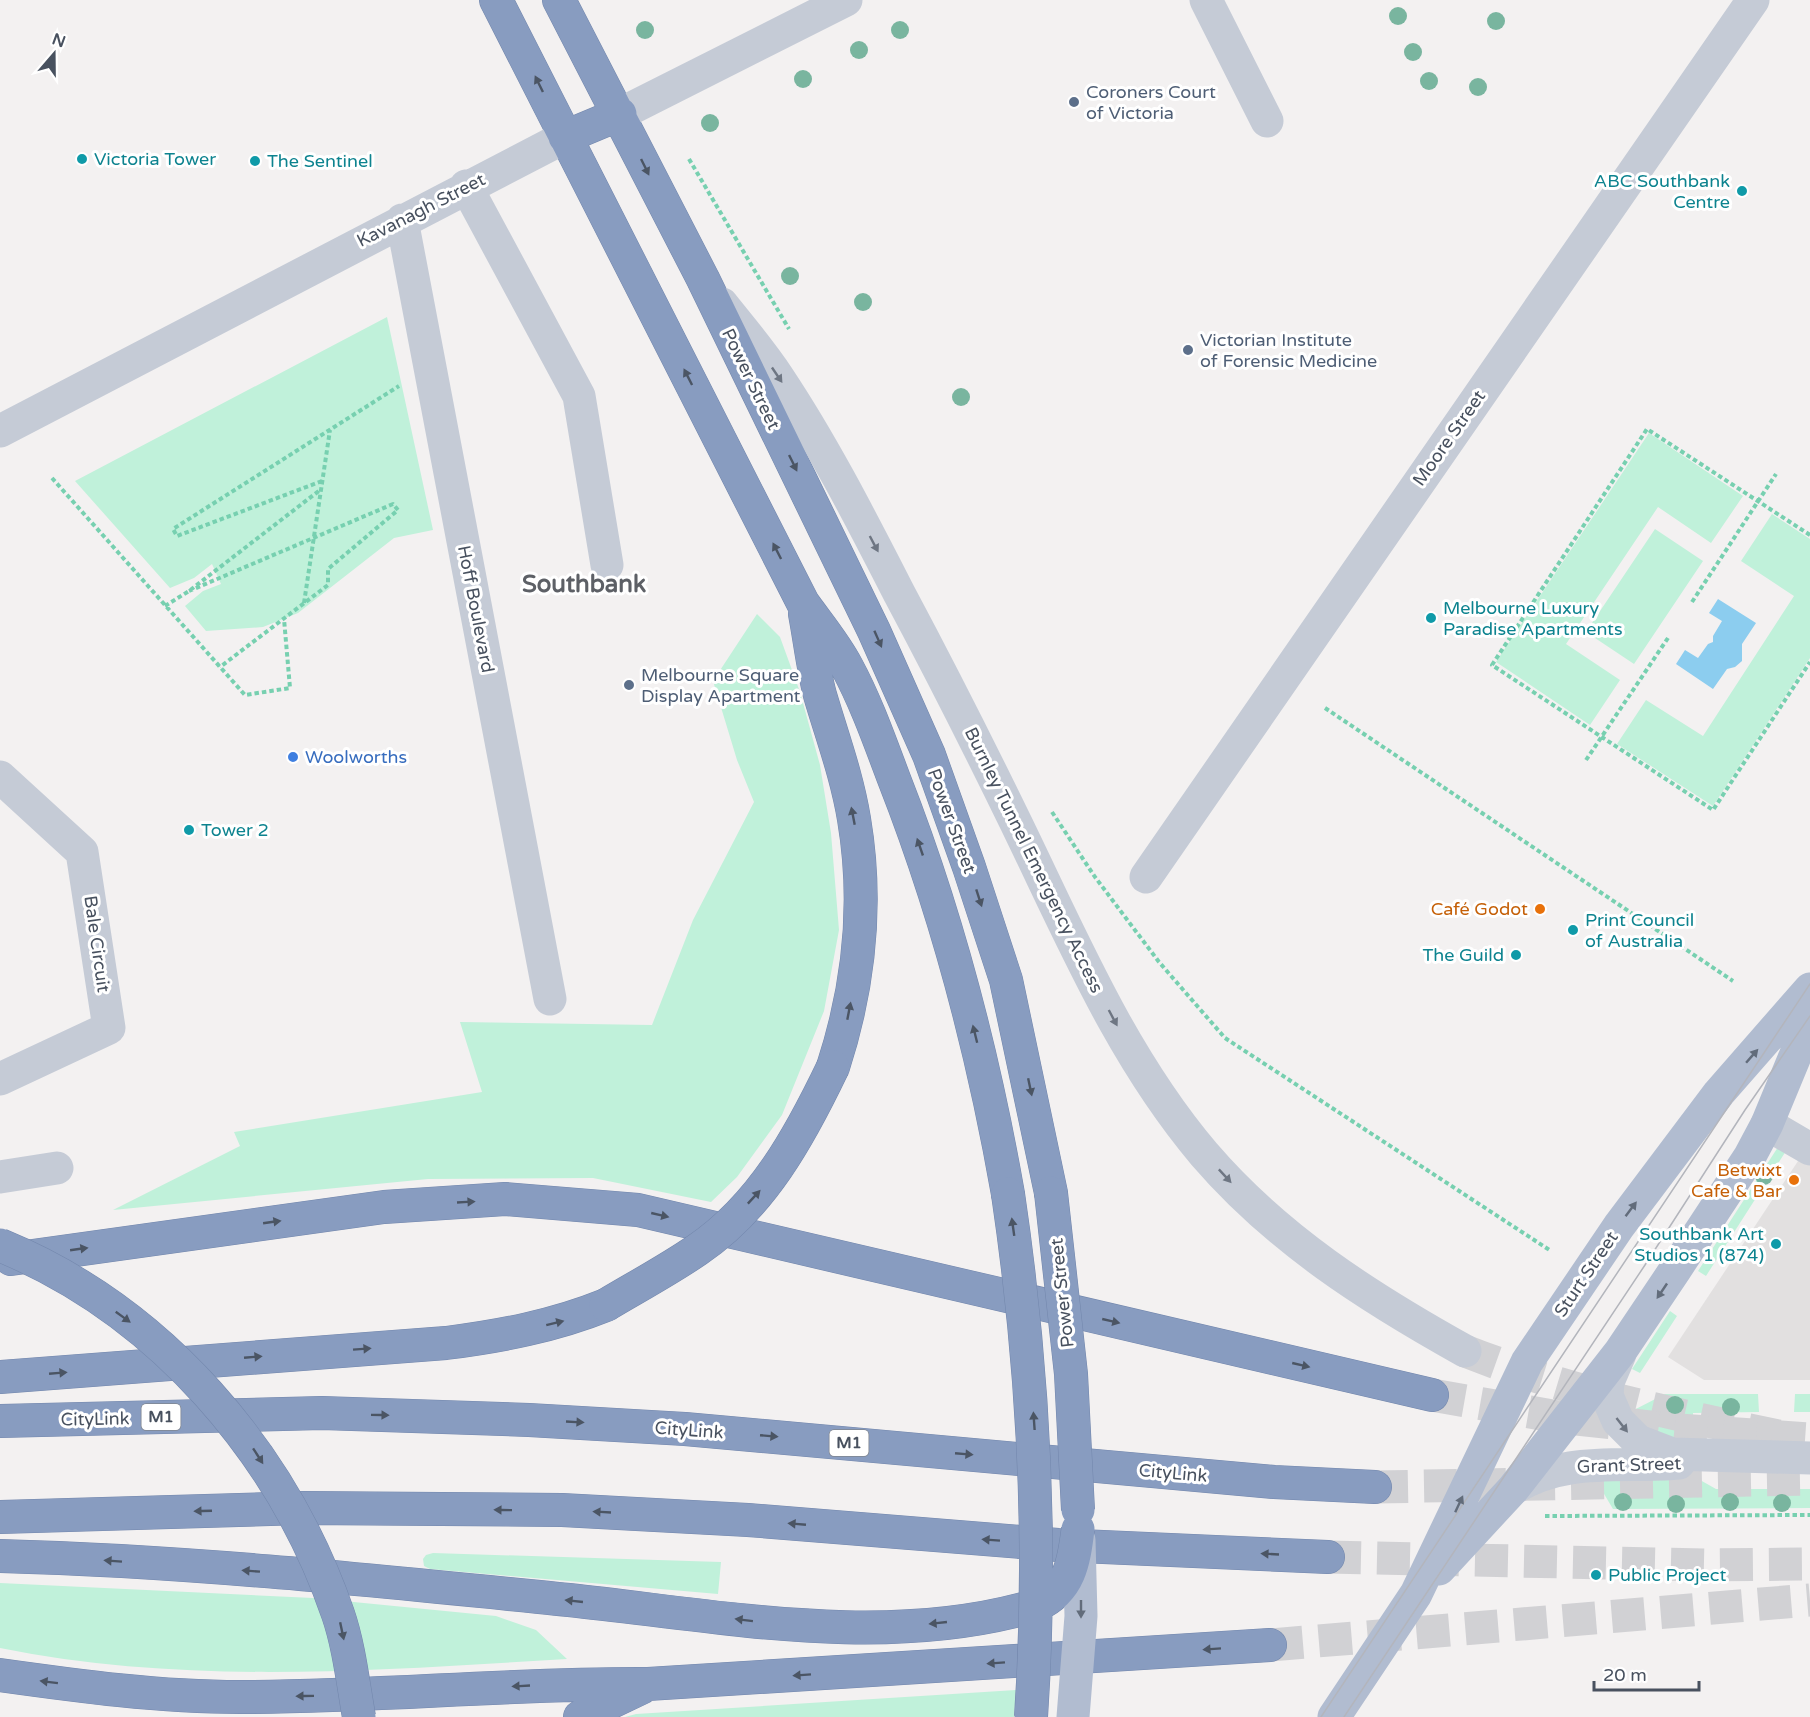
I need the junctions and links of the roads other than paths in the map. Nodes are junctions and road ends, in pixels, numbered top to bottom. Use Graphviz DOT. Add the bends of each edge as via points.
graph roads {
  1 [pos="496,0"];
  2 [pos="559,0"];
  3 [pos="846,0"];
  4 [pos="1206,0"];
  5 [pos="1753,0"];
  6 [pos="620,114"];
  7 [pos="1268,122"];
  8 [pos="565,137"];
  9 [pos="466,186"];
  10 [pos="402,220"];
  11 [pos="702,279"];
  12 [pos="0,431"];
  13 [pos="607,565"];
  14 [pos="803,603"];
  15 [pos="0,777"];
  16 [pos="1146,877"];
  17 [pos="1810,989"];
  18 [pos="550,999"];
  19 [pos="1810,1020"];
  20 [pos="0,1079"];
  21 [pos="1767,1124"];
  22 [pos="1810,1149"];
  23 [pos="57,1168"];
  24 [pos="0,1177"];
  25 [pos="0,1245"];
  26 [pos="0,1260"];
  27 [pos="1465,1351"];
  28 [pos="1620,1352"];
  29 [pos="0,1377"];
  30 [pos="1432,1395"];
  31 [pos="0,1421"];
  32 [pos="1749,1458"];
  33 [pos="1810,1458"];
  34 [pos="1375,1487"];
  35 [pos="1513,1489"];
  36 [pos="0,1516"];
  37 [pos="1078,1529"];
  38 [pos="0,1556"];
  39 [pos="1328,1557"];
  40 [pos="1416,1594"];
  41 [pos="1037,1605"];
  42 [pos="1270,1646"];
  43 [pos="0,1676"];
  44 [pos="648,1684"];
  45 [pos="359,1717"];
  46 [pos="580,1717"];
  47 [pos="1031,1717"];
  48 [pos="1073,1717"];
  49 [pos="1334,1717"];
  8 -- 1 [label="highway, one-way"];
  2 -- 6 [label="highway, Power Street"];
  3 -- 6 [label="street, Kavanagh Street"];
  4 -- 7 [label="street"];
  5 -- 16 [label="street, Moore Street"];
  6 -- 8 [label="highway, Kavanagh Street"];
  6 -- 11 [label="highway, Power Street, one-way"];
  8 -- 9 [label="street, Kavanagh Street"];
  14 -- 8 [label="highway, one-way"];
  9 -- 10 [label="street, Kavanagh Street"];
  9 -- 13 [label="street" via="579,396"];
  10 -- 12 [label="street, Kavanagh Street"];
  10 -- 18 [label="street, Hoff Boulevard"];
  11 -- 27 [label="street, Burnley Tunnel Emergency Access, one-way" via="778,377 810,429 920,631 1074,945 1136,1061 1170,1110 1204,1154 1292,1241 1345,1280"];
  11 -- 37 [label="highway, Power Street, one-way, bridge" via="874,631 929,755 1006,980 1051,1193 1071,1374"];
  29 -- 14 [label="highway, one-way, bridge" via="498,1336 562,1322 606,1305 698,1250 743,1209 768,1182 804,1126 833,1067 854,989 860,934 861,874 854,818 840,754 820,693"];
  41 -- 14 [label="highway, one-way, bridge" via="1035,1426 1019,1268 982,1062 959,971 911,822 847,666"];
  15 -- 20 [label="street, Bale Circuit" via="82,852 109,1028"];
  40 -- 17 [label="main road, Sturt Street, one-way" via="1527,1362 1619,1226 1699,1120"];
  19 -- 21 [label="main road, Sturt Street"];
  21 -- 22 [label="street"];
  21 -- 28 [label="main road, Sturt Street, one-way" via="1738,1177"];
  23 -- 24 [label="street"];
  25 -- 45 [label="highway, one-way, bridge" via="65,1278 154,1339 220,1404 290,1508 317,1561 339,1616"];
  26 -- 30 [label="highway, one-way" via="384,1207 505,1199 566,1203 638,1210"];
  28 -- 32 [label="street, Grant Street, one-way" via="1608,1382 1607,1396 1618,1421 1638,1441 1672,1454"];
  28 -- 35 [label="main road, Sturt Street"];
  31 -- 34 [label="highway, CityLink / M1, one-way" via="322,1413 529,1420 685,1429 1274,1482"];
  32 -- 33 [label="street, Grant Street"];
  32 -- 35 [label="street, Grant Street" via="1555,1469 1533,1476"];
  35 -- 40 [label="main road, Sturt Street"];
  39 -- 36 [label="highway, one-way" via="1058,1545 748,1520 562,1510 303,1508"];
  37 -- 41 [label="highway, bridge" via="1074,1560 1064,1585"];
  37 -- 48 [label="main road, Power Street, one-way, bridge" via="1081,1616"];
  41 -- 38 [label="highway, one-way" via="969,1620 829,1627 310,1575"];
  40 -- 49 [label="main road, Sturt Street"];
  41 -- 47 [label="highway, bridge"];
  42 -- 44 [label="highway, one-way"];
  44 -- 43 [label="highway, one-way" via="579,1683 238,1697 98,1688"];
  44 -- 46 [label="highway"];
}
